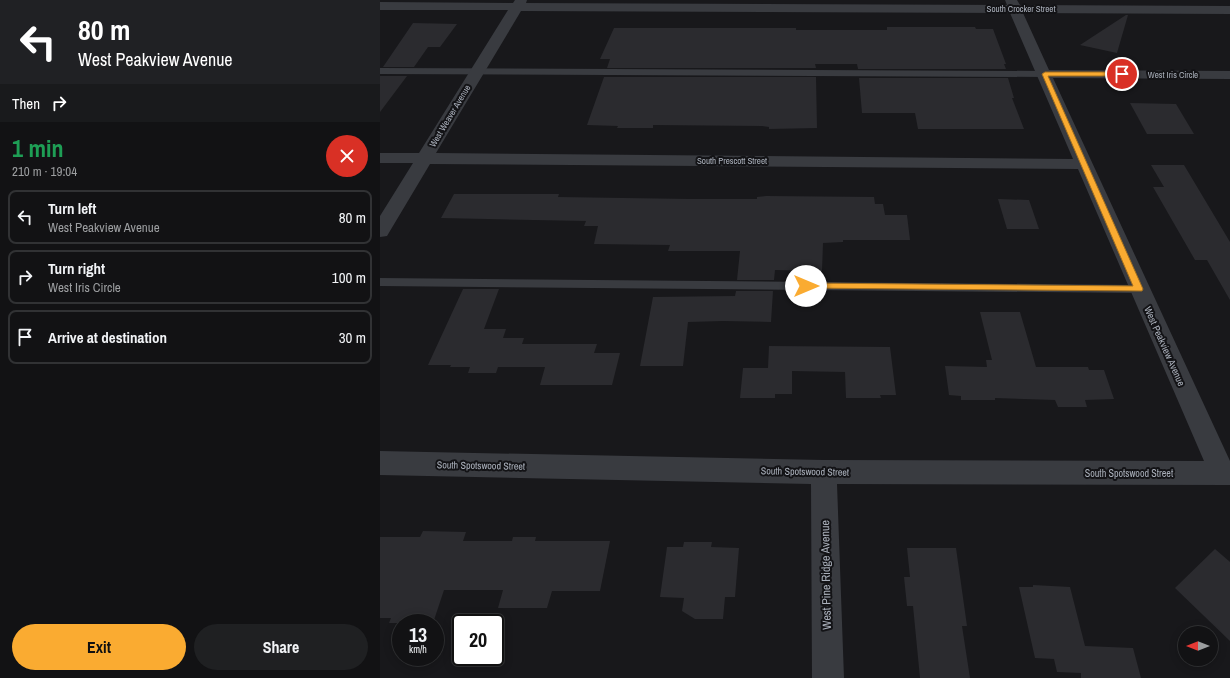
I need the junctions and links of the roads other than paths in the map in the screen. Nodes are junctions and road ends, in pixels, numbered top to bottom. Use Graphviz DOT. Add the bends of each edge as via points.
graph roads {
  1 [pos="519,3"];
  2 [pos="1013,4"];
  3 [pos="380,6"];
  4 [pos="1230,10"];
  5 [pos="380,71"];
  6 [pos="477,72"];
  7 [pos="1045,74"];
  8 [pos="1230,75"];
  9 [pos="380,158"];
  10 [pos="424,158"];
  11 [pos="1084,164"];
  12 [pos="380,231"];
  13 [pos="380,282"];
  14 [pos="1139,289"];
  15 [pos="380,463"];
  16 [pos="824,472"];
  17 [pos="1226,473"];
  18 [pos="828,678"];
  1 -- 2 [label="street, South Crocker Street"];
  1 -- 3 [label="street, South Crocker Street"];
  1 -- 6 [label="street, West Weaver Avenue"];
  2 -- 4 [label="street, South Crocker Street"];
  2 -- 7 [label="street, West Peakview Avenue"];
  5 -- 6 [label="lane"];
  6 -- 7 [label="lane"];
  6 -- 10 [label="street, West Weaver Avenue"];
  7 -- 8 [label="street, West Iris Circle"];
  7 -- 11 [label="street, West Peakview Avenue"];
  9 -- 10 [label="street, South Prescott Street"];
  10 -- 11 [label="street, South Prescott Street"];
  10 -- 12 [label="street, West Weaver Avenue"];
  11 -- 14 [label="street, West Peakview Avenue"];
  13 -- 14 [label="lane"];
  14 -- 17 [label="street, West Peakview Avenue"];
  15 -- 16 [label="street, South Spotswood Street"];
  16 -- 17 [label="street, South Spotswood Street"];
  16 -- 18 [label="street, West Pine Ridge Avenue"];
}
